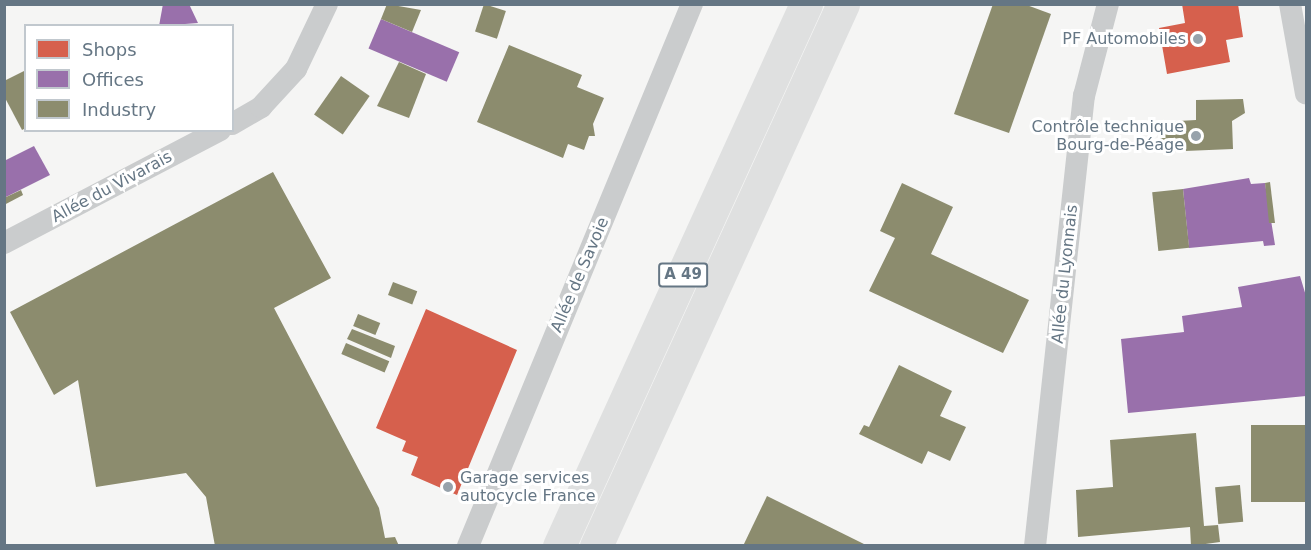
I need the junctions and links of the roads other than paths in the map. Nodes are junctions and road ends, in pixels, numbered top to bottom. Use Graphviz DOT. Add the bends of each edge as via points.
graph roads {
  1 [pos="327,4"];
  2 [pos="692,4"];
  3 [pos="806,4"];
  4 [pos="843,4"];
  5 [pos="1108,4"];
  6 [pos="1290,4"];
  7 [pos="1306,94"];
  8 [pos="234,123"];
  9 [pos="216,132"];
  10 [pos="4,243"];
  11 [pos="468,546"];
  12 [pos="559,546"];
  13 [pos="596,546"];
  14 [pos="1035,546"];
  1 -- 8 [label="street" via="296,69 261,107"];
  2 -- 11 [label="street, Allée de Savoie"];
  3 -- 12 [label="highway, A 49"];
  4 -- 13 [label="highway, A 49"];
  5 -- 14 [label="street, Allée du Lyonnais" via="1084,96"];
  6 -- 7 [label="street"];
  9 -- 10 [label="street, Allée du Vivarais"];
}
